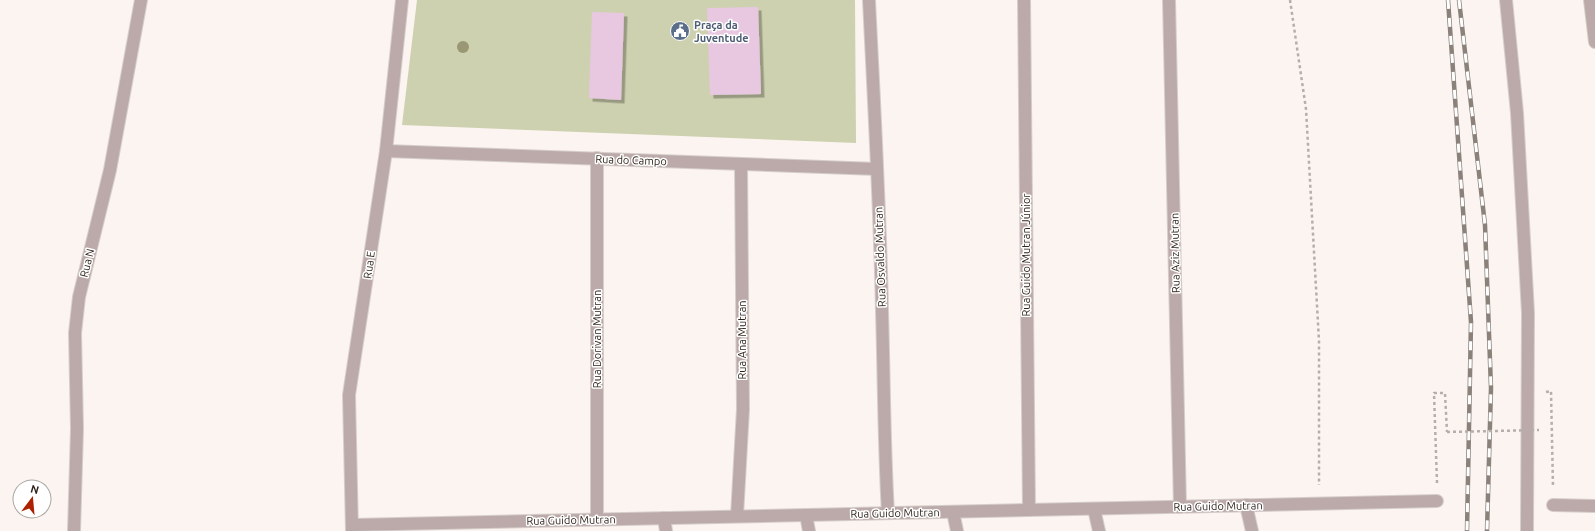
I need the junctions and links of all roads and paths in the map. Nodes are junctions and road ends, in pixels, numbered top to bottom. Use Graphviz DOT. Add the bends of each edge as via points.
graph roads {
  1 [pos="141,0"];
  2 [pos="402,0"];
  3 [pos="869,0"];
  4 [pos="1024,0"];
  5 [pos="1169,0"];
  6 [pos="1290,0"];
  7 [pos="1506,0"];
  8 [pos="1590,0"];
  9 [pos="1595,42"];
  10 [pos="386,151"];
  11 [pos="597,158"];
  12 [pos="741,164"];
  13 [pos="877,169"];
  14 [pos="1545,393"];
  15 [pos="1539,423"];
  16 [pos="1437,501"];
  17 [pos="1319,504"];
  18 [pos="1246,505"];
  19 [pos="1553,505"];
  20 [pos="1595,506"];
  21 [pos="1180,507"];
  22 [pos="1094,509"];
  23 [pos="1028,510"];
  24 [pos="953,512"];
  25 [pos="888,513"];
  26 [pos="806,515"];
  27 [pos="737,516"];
  28 [pos="664,518"];
  29 [pos="598,519"];
  30 [pos="513,526"];
  31 [pos="352,528"];
  32 [pos="74,531"];
  33 [pos="666,531"];
  34 [pos="809,531"];
  35 [pos="957,531"];
  36 [pos="1099,531"];
  37 [pos="1252,531"];
  38 [pos="1527,531"];
  1 -- 32 [label="street, Rua N" via="110,170 79,297 75,333 77,429"];
  2 -- 10 [label="street, Rua E"];
  3 -- 13 [label="street, Rua Osvaldo Mutran"];
  4 -- 23 [label="street, Rua Guido Mutran Júnior"];
  5 -- 21 [label="street, Rua Aziz Mutran"];
  6 -- 17 [label="path" via="1306,109 1319,333"];
  7 -- 38 [label="street" via="1517,113 1528,313"];
  8 -- 9 [label="street"];
  10 -- 11 [label="street, Rua do Campo"];
  10 -- 31 [label="street, Rua E" via="349,395"];
  11 -- 12 [label="street, Rua do Campo"];
  11 -- 29 [label="street, Rua Dorivan Mutran"];
  12 -- 13 [label="street, Rua do Campo"];
  12 -- 27 [label="street, Rua Ana Mutran" via="743,409"];
  13 -- 25 [label="street, Rua Osvaldo Mutran"];
  14 -- 19 [label="path" via="1551,391"];
  15 -- 16 [label="path, bridge" via="1539,430 1447,432 1445,393 1434,393"];
  16 -- 17 [label="street, Rua Guido Mutran"];
  17 -- 18 [label="street, Rua Guido Mutran"];
  18 -- 21 [label="street, Rua Guido Mutran"];
  18 -- 37 [label="street"];
  19 -- 20 [label="street"];
  21 -- 22 [label="street, Rua Guido Mutran"];
  22 -- 23 [label="street, Rua Guido Mutran"];
  22 -- 36 [label="street"];
  23 -- 24 [label="street, Rua Guido Mutran"];
  24 -- 25 [label="street, Rua Guido Mutran"];
  24 -- 35 [label="street"];
  25 -- 26 [label="street, Rua Guido Mutran"];
  26 -- 27 [label="street, Rua Guido Mutran"];
  26 -- 34 [label="street"];
  27 -- 28 [label="street, Rua Guido Mutran"];
  28 -- 29 [label="street, Rua Guido Mutran"];
  28 -- 33 [label="street"];
  29 -- 30 [label="street, Rua Guido Mutran"];
  30 -- 31 [label="street, Rua Guido Mutran"];
}
